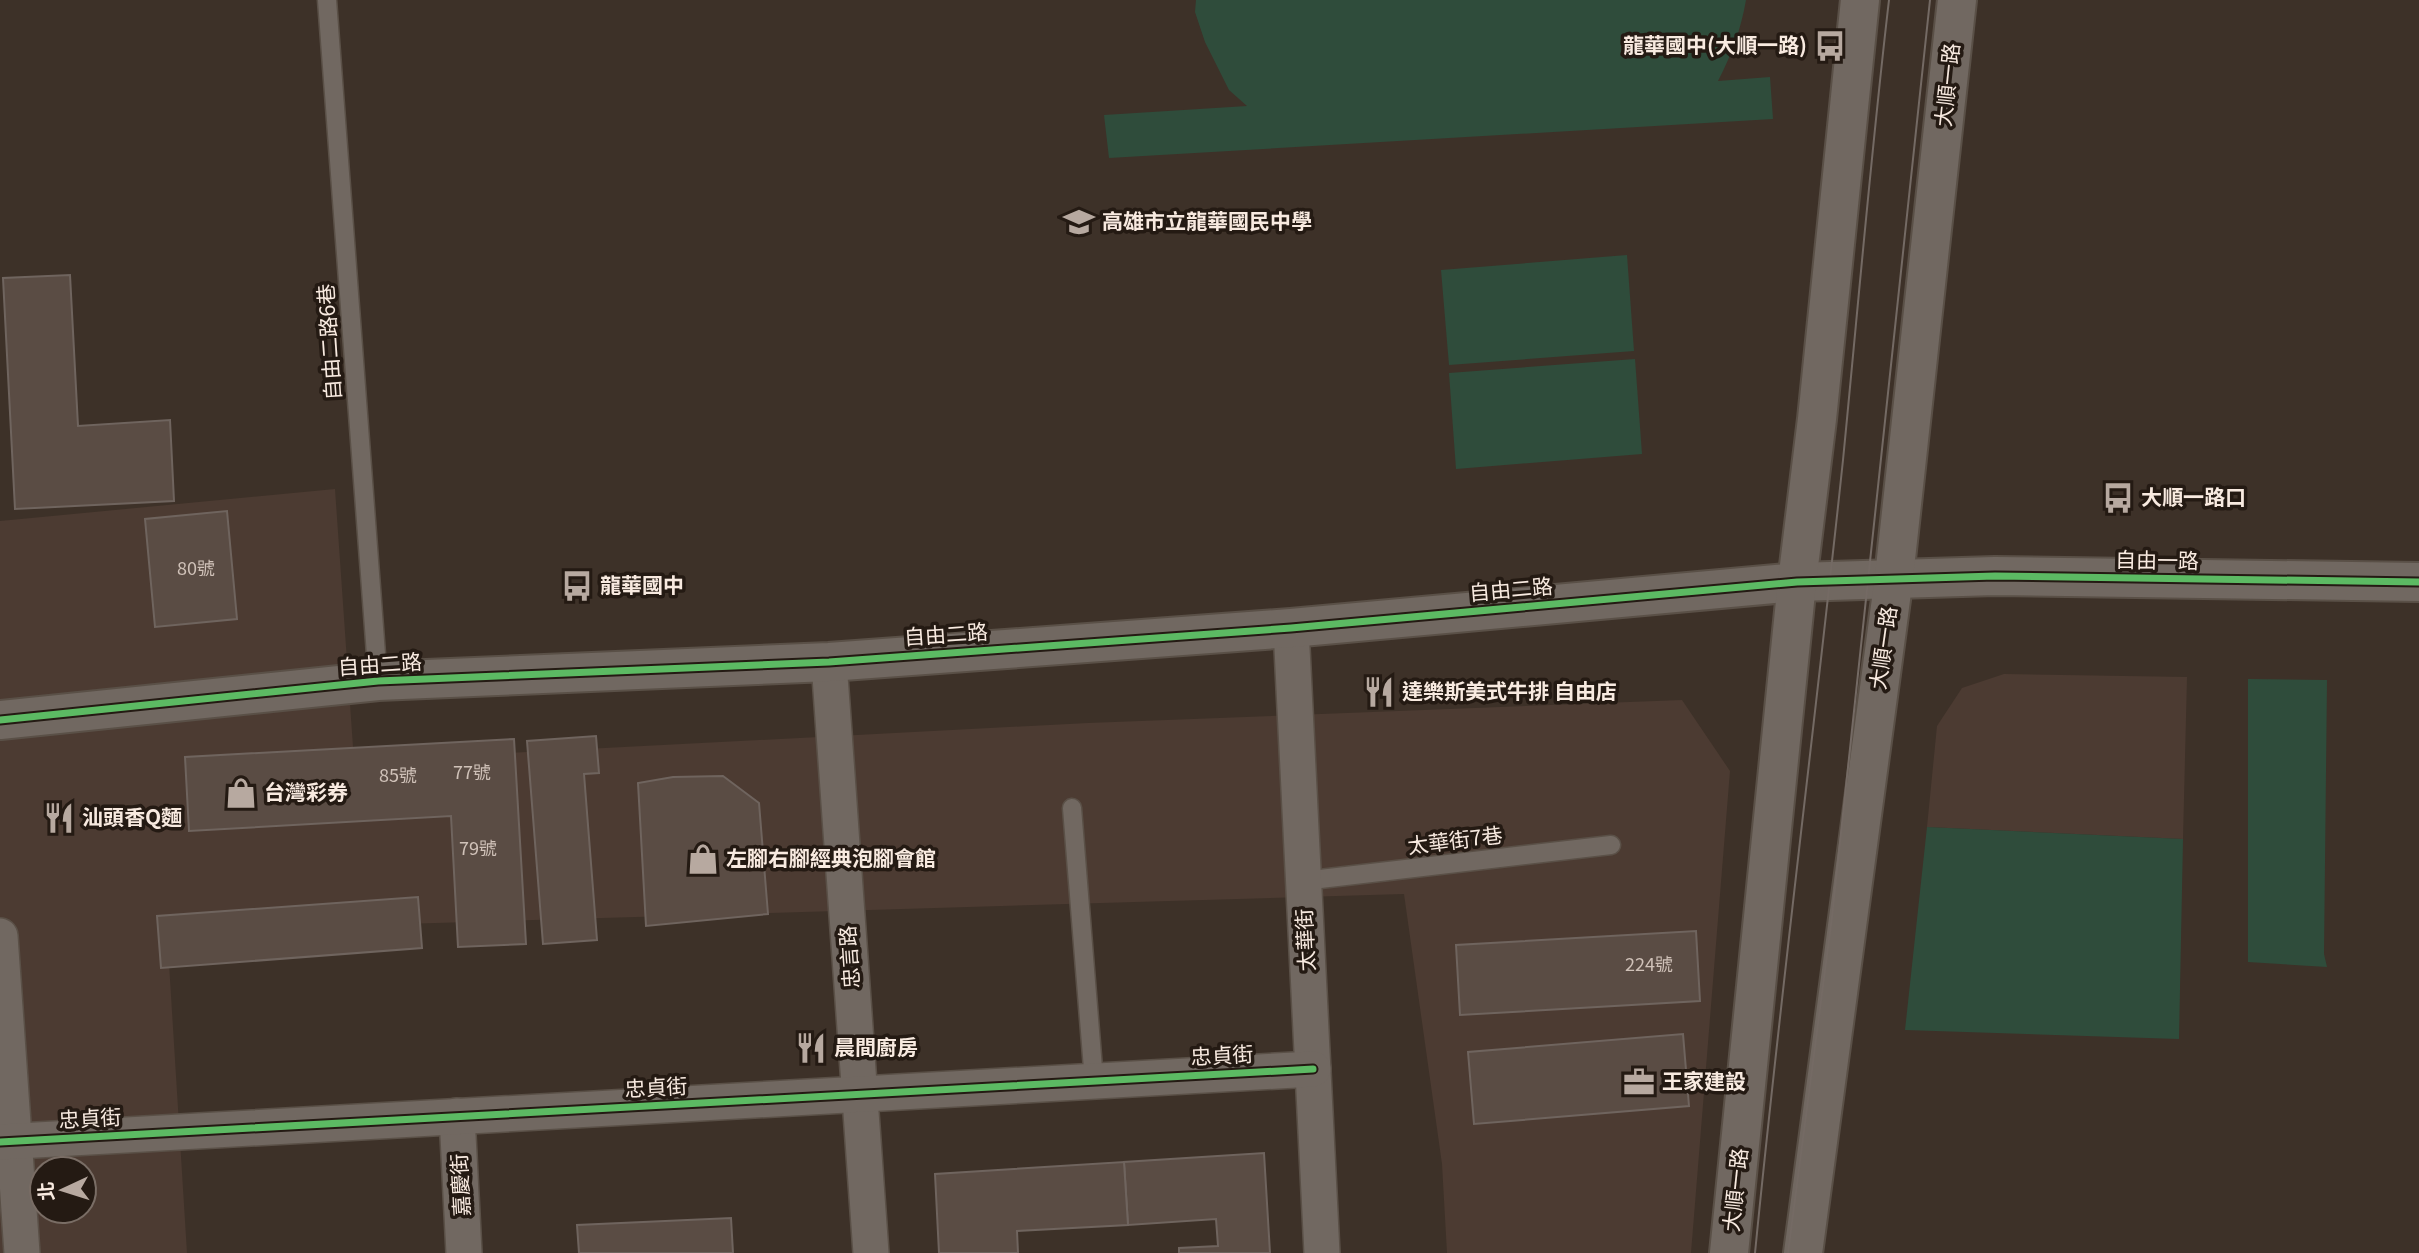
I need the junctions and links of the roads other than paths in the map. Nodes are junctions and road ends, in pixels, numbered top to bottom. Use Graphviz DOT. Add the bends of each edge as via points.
graph roads {
  1 [pos="327,0"];
  2 [pos="1860,0"];
  3 [pos="1957,0"];
  4 [pos="1894,577"];
  5 [pos="1797,582"];
  6 [pos="2419,582"];
  7 [pos="1291,628"];
  8 [pos="829,662"];
  9 [pos="378,681"];
  10 [pos="0,720"];
  11 [pos="1072,808"];
  12 [pos="1611,845"];
  13 [pos="1303,881"];
  14 [pos="0,936"];
  15 [pos="1313,1069"];
  16 [pos="1094,1081"];
  17 [pos="860,1094"];
  18 [pos="457,1116"];
  19 [pos="8,1142"];
  20 [pos="22,1253"];
  21 [pos="464,1253"];
  22 [pos="871,1253"];
  23 [pos="1322,1253"];
  24 [pos="1729,1253"];
  25 [pos="1803,1253"];
  1 -- 9 [label="lane, 自由二路6巷"];
  2 -- 5 [label="street, 大順一路"];
  3 -- 4 [label="street, 大順一路"];
  4 -- 5 [label="street, 自由二路"];
  4 -- 6 [label="street, 自由一路"];
  4 -- 25 [label="street, 大順一路"];
  5 -- 7 [label="street, 自由二路"];
  5 -- 24 [label="street, 大順一路"];
  7 -- 8 [label="street, 自由二路"];
  7 -- 13 [label="street, 太華街"];
  8 -- 9 [label="street, 自由二路"];
  8 -- 17 [label="street, 忠言路"];
  9 -- 10 [label="street, 自由二路"];
  11 -- 16 [label="lane"];
  12 -- 13 [label="lane, 太華街7巷"];
  13 -- 15 [label="street, 太華街"];
  14 -- 19 [label="street"];
  15 -- 16 [label="street, 忠貞街"];
  15 -- 23 [label="street, 太華街"];
  16 -- 17 [label="street, 忠貞街"];
  17 -- 18 [label="street, 忠貞街"];
  17 -- 22 [label="street, 忠言路"];
  18 -- 19 [label="street, 忠貞街"];
  18 -- 21 [label="street, 嘉慶街"];
  19 -- 20 [label="street"];
}
